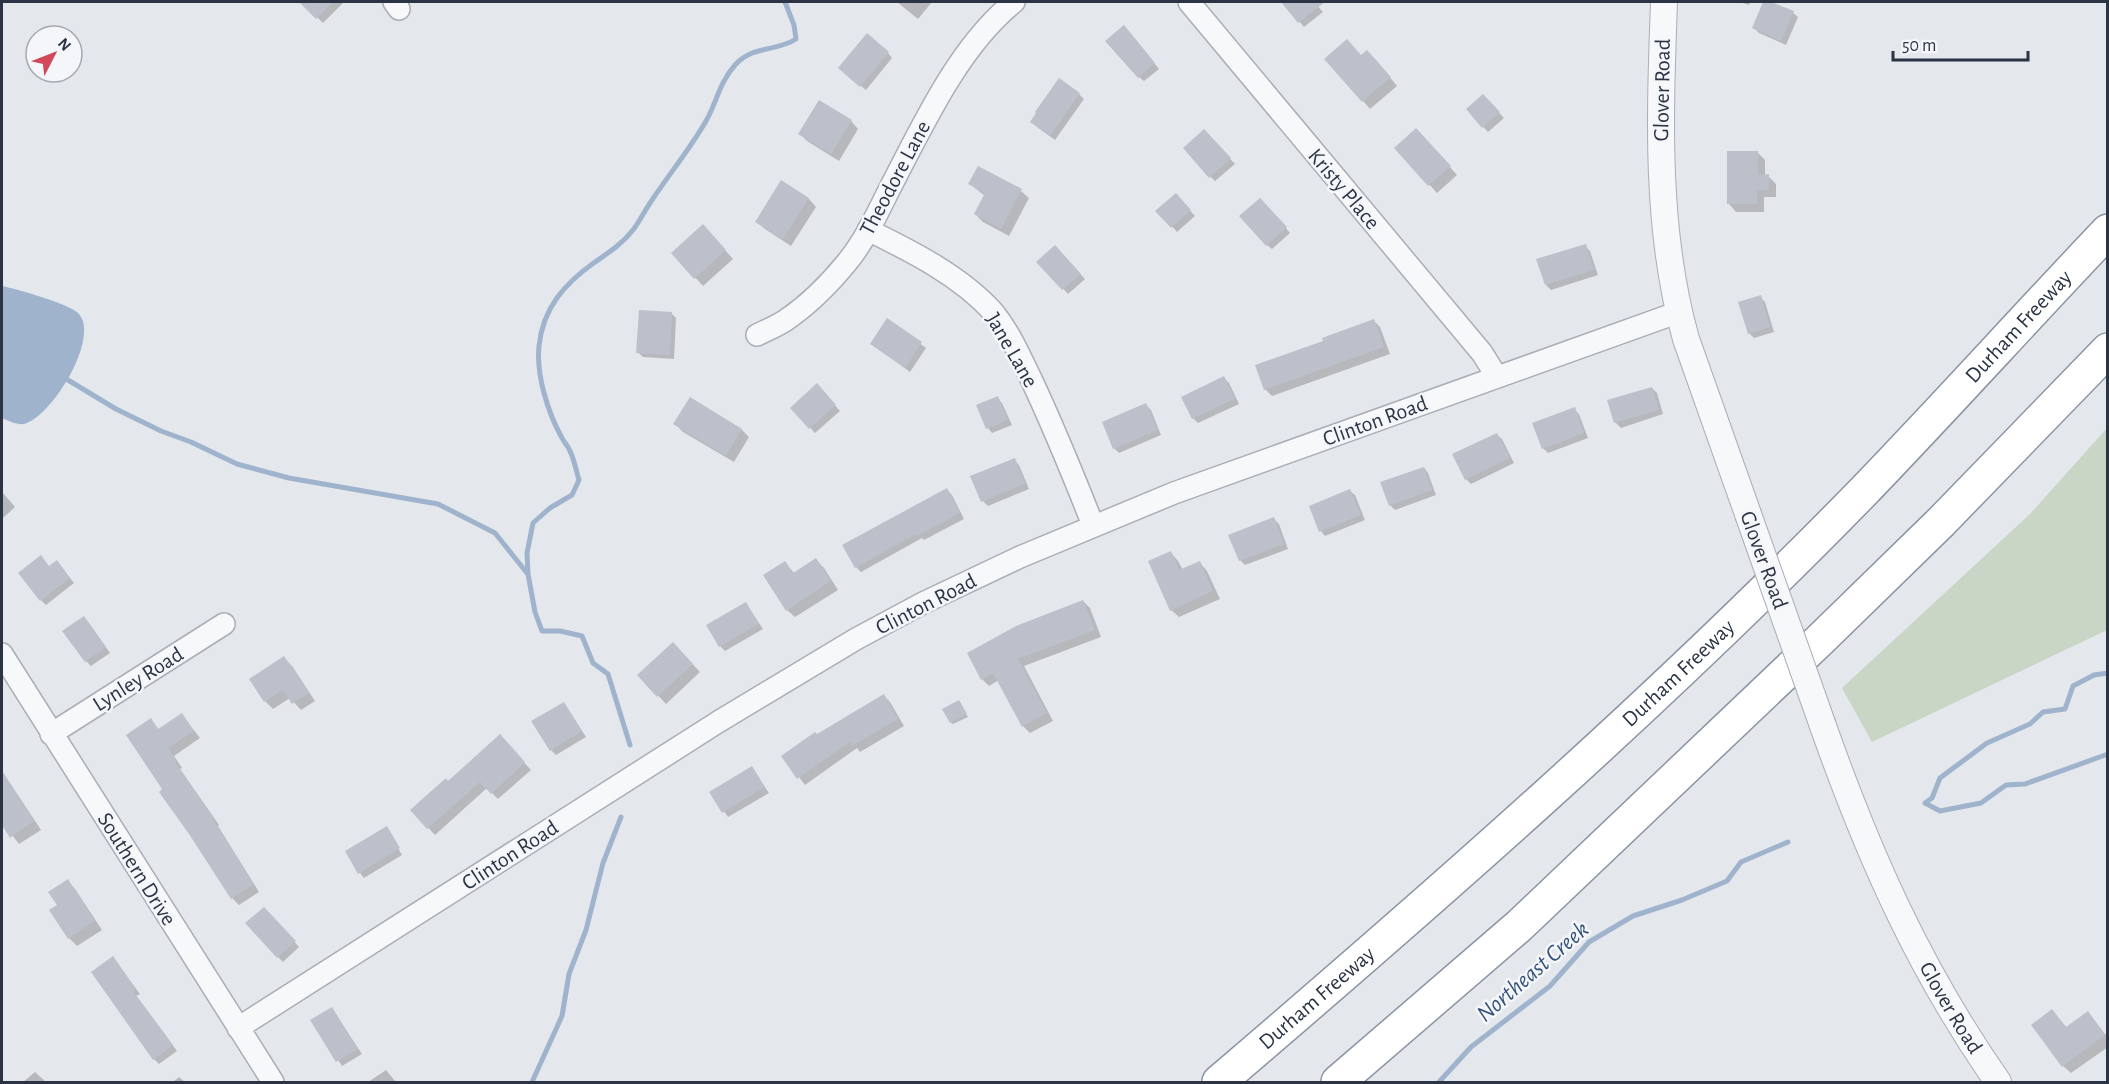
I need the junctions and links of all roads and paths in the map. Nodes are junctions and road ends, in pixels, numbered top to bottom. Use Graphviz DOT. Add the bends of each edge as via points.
graph roads {
  1 [pos="1014,2"];
  2 [pos="1189,2"];
  3 [pos="1664,2"];
  4 [pos="868,230"];
  5 [pos="2108,231"];
  6 [pos="1679,312"];
  7 [pos="757,335"];
  8 [pos="2108,350"];
  9 [pos="1497,377"];
  10 [pos="1093,525"];
  11 [pos="224,624"];
  12 [pos="2,654"];
  13 [pos="51,734"];
  14 [pos="238,1028"];
  15 [pos="273,1083"];
  16 [pos="1219,1083"];
  17 [pos="1338,1083"];
  18 [pos="1998,1083"];
  1 -- 4 [label="street, Theodore Lane" via="993,21 948,82"];
  2 -- 9 [label="street, Kristy Place" via="1482,353"];
  3 -- 6 [label="street, Glover Road" via="1662,164 1665,226"];
  4 -- 7 [label="street, Theodore Lane" via="849,260 808,301 786,320"];
  4 -- 10 [label="street, Jane Lane" via="940,270 993,313 1019,353"];
  5 -- 16 [label="highway, Durham Freeway" via="1862,492 1659,691 1406,922"];
  6 -- 9 [label="street, Clinton Road"];
  6 -- 18 [label="street, Glover Road, bridge" via="1860,825 1902,920 1951,1010"];
  8 -- 17 [label="highway" via="1797,663 1519,926"];
  9 -- 10 [label="street, Clinton Road"];
  10 -- 14 [label="street, Clinton Road" via="923,603 786,680"];
  11 -- 13 [label="street, Lynley Road"];
  12 -- 13 [label="street, Southern Drive"];
  13 -- 14 [label="street, Southern Drive"];
  14 -- 15 [label="street, Southern Drive"];
}
